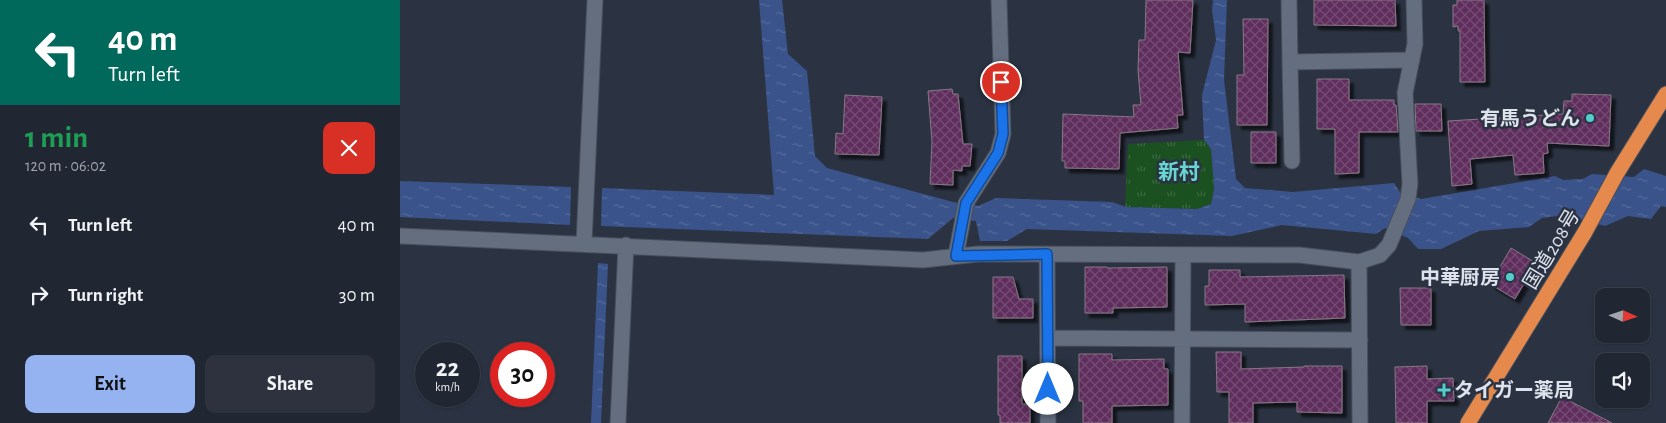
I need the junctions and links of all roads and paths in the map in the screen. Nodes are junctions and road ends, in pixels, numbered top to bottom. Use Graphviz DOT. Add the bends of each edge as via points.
graph roads {
  1 [pos="595,0"];
  2 [pos="998,0"];
  3 [pos="1288,0"];
  4 [pos="1414,0"];
  5 [pos="1412,60"];
  6 [pos="1290,62"];
  7 [pos="1666,94"];
  8 [pos="1292,161"];
  9 [pos="400,236"];
  10 [pos="584,243"];
  11 [pos="626,246"];
  12 [pos="1047,254"];
  13 [pos="1183,255"];
  14 [pos="956,256"];
  15 [pos="1359,262"];
  16 [pos="1048,338"];
  17 [pos="1182,339"];
  18 [pos="1360,340"];
  19 [pos="618,423"];
  20 [pos="1048,423"];
  21 [pos="1182,423"];
  22 [pos="1360,423"];
  23 [pos="1468,423"];
  1 -- 10 [label="street"];
  2 -- 14 [label="street" via="1003,134 998,153 966,203"];
  3 -- 6 [label="street"];
  4 -- 5 [label="street"];
  5 -- 6 [label="street"];
  5 -- 15 [label="street" via="1405,93 1408,199 1389,244 1380,256"];
  6 -- 8 [label="street"];
  7 -- 23 [label="highway, 国道208号"];
  9 -- 10 [label="street"];
  10 -- 11 [label="street"];
  11 -- 14 [label="street" via="923,260"];
  11 -- 19 [label="street"];
  12 -- 13 [label="street"];
  12 -- 14 [label="street"];
  12 -- 16 [label="street"];
  13 -- 15 [label="street" via="1299,255"];
  13 -- 17 [label="street"];
  15 -- 18 [label="street"];
  16 -- 17 [label="street"];
  16 -- 20 [label="street"];
  17 -- 18 [label="street"];
  17 -- 21 [label="street"];
  18 -- 22 [label="street"];
}
